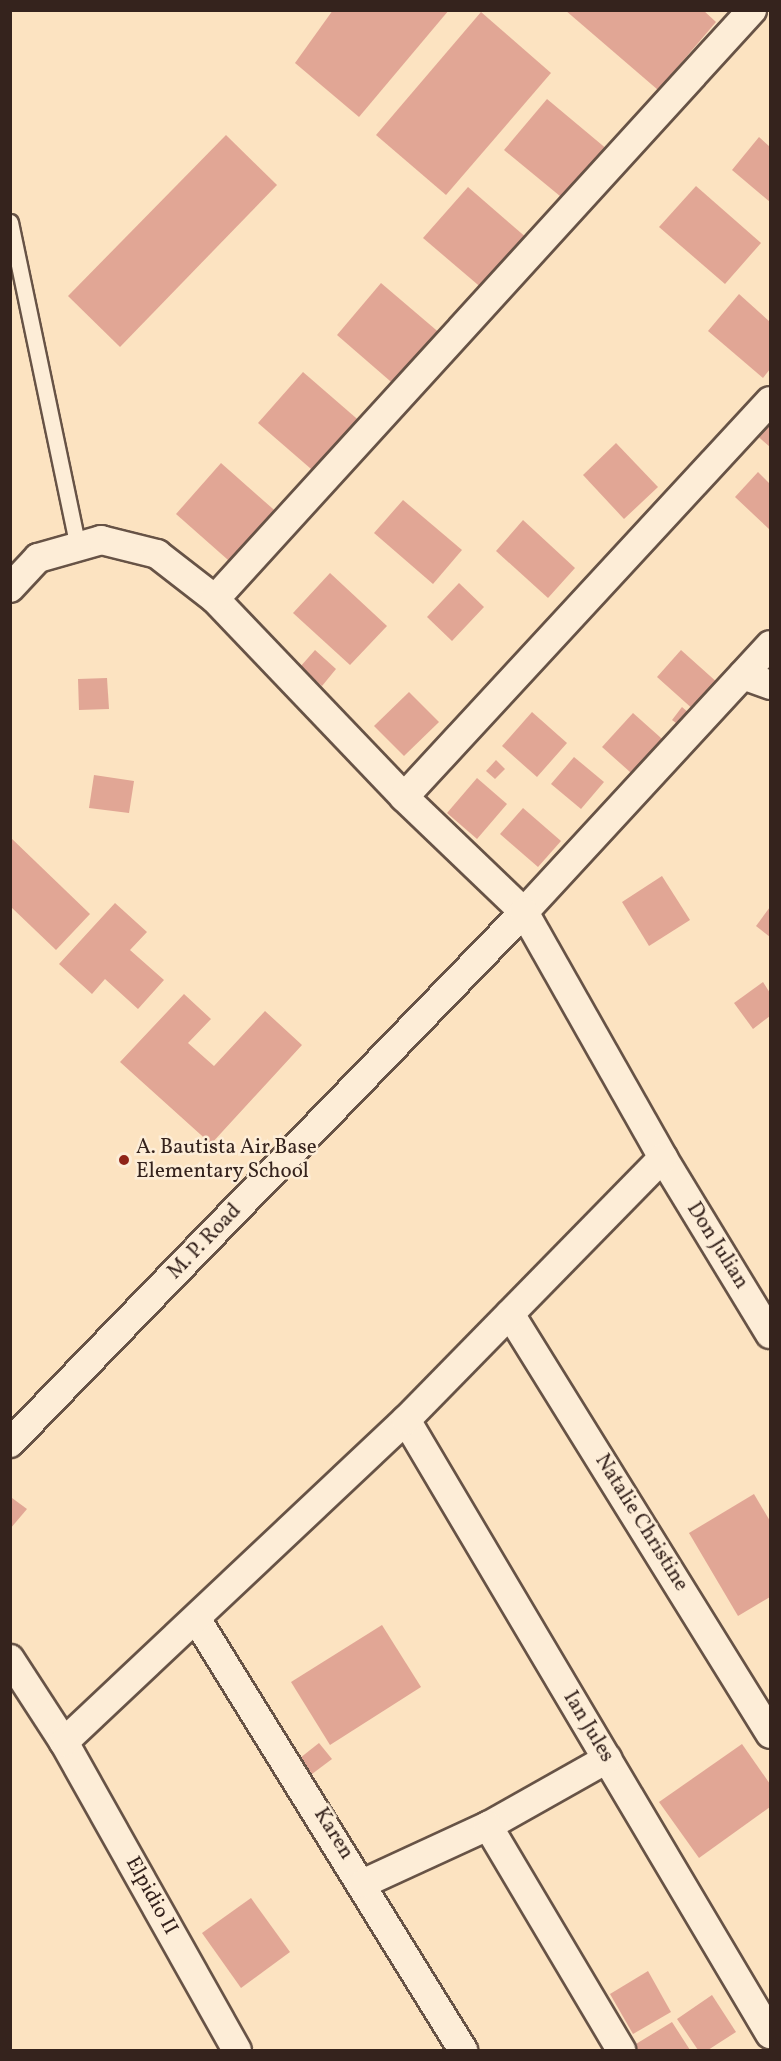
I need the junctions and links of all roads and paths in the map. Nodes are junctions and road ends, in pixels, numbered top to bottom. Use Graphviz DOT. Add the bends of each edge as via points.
graph roads {
  1 [pos="752,10"];
  2 [pos="763,10"];
  3 [pos="771,18"];
  4 [pos="10,222"];
  5 [pos="771,401"];
  6 [pos="78,547"];
  7 [pos="10,588"];
  8 [pos="215,599"];
  9 [pos="771,645"];
  10 [pos="743,675"];
  11 [pos="771,685"];
  12 [pos="404,797"];
  13 [pos="524,912"];
  14 [pos="663,1158"];
  15 [pos="510,1314"];
  16 [pos="771,1334"];
  17 [pos="406,1420"];
  18 [pos="10,1443"];
  19 [pos="197,1620"];
  20 [pos="10,1659"];
  21 [pos="771,1734"];
  22 [pos="64,1742"];
  23 [pos="608,1760"];
  24 [pos="488,1826"];
  25 [pos="364,1883"];
  26 [pos="771,2034"];
  27 [pos="237,2050"];
  28 [pos="463,2050"];
  29 [pos="621,2050"];
  1 -- 8 [label="street"];
  2 -- 3 [label="street"];
  4 -- 6 [label="lane"];
  5 -- 12 [label="street"];
  6 -- 7 [label="street, Don Julian" via="38,558"];
  6 -- 8 [label="street, Don Julian" via="101,540 157,554"];
  8 -- 12 [label="street, Don Julian"];
  9 -- 10 [label="street, M. P. Road"];
  10 -- 11 [label="street"];
  10 -- 13 [label="street, M. P. Road"];
  12 -- 13 [label="street, Don Julian"];
  13 -- 14 [label="street, Don Julian"];
  13 -- 18 [label="street, M. P. Road"];
  14 -- 15 [label="street"];
  14 -- 16 [label="street, Don Julian"];
  15 -- 17 [label="street"];
  15 -- 21 [label="street, Natalie Christine"];
  17 -- 19 [label="street"];
  17 -- 23 [label="street, Ian Jules"];
  19 -- 22 [label="street"];
  19 -- 25 [label="street, Karen"];
  20 -- 22 [label="street, Elpidio II"];
  22 -- 27 [label="street, Elpidio II"];
  23 -- 24 [label="street"];
  23 -- 26 [label="street, Ian Jules"];
  24 -- 25 [label="street"];
  24 -- 29 [label="street"];
  25 -- 28 [label="street, Karen"];
}
